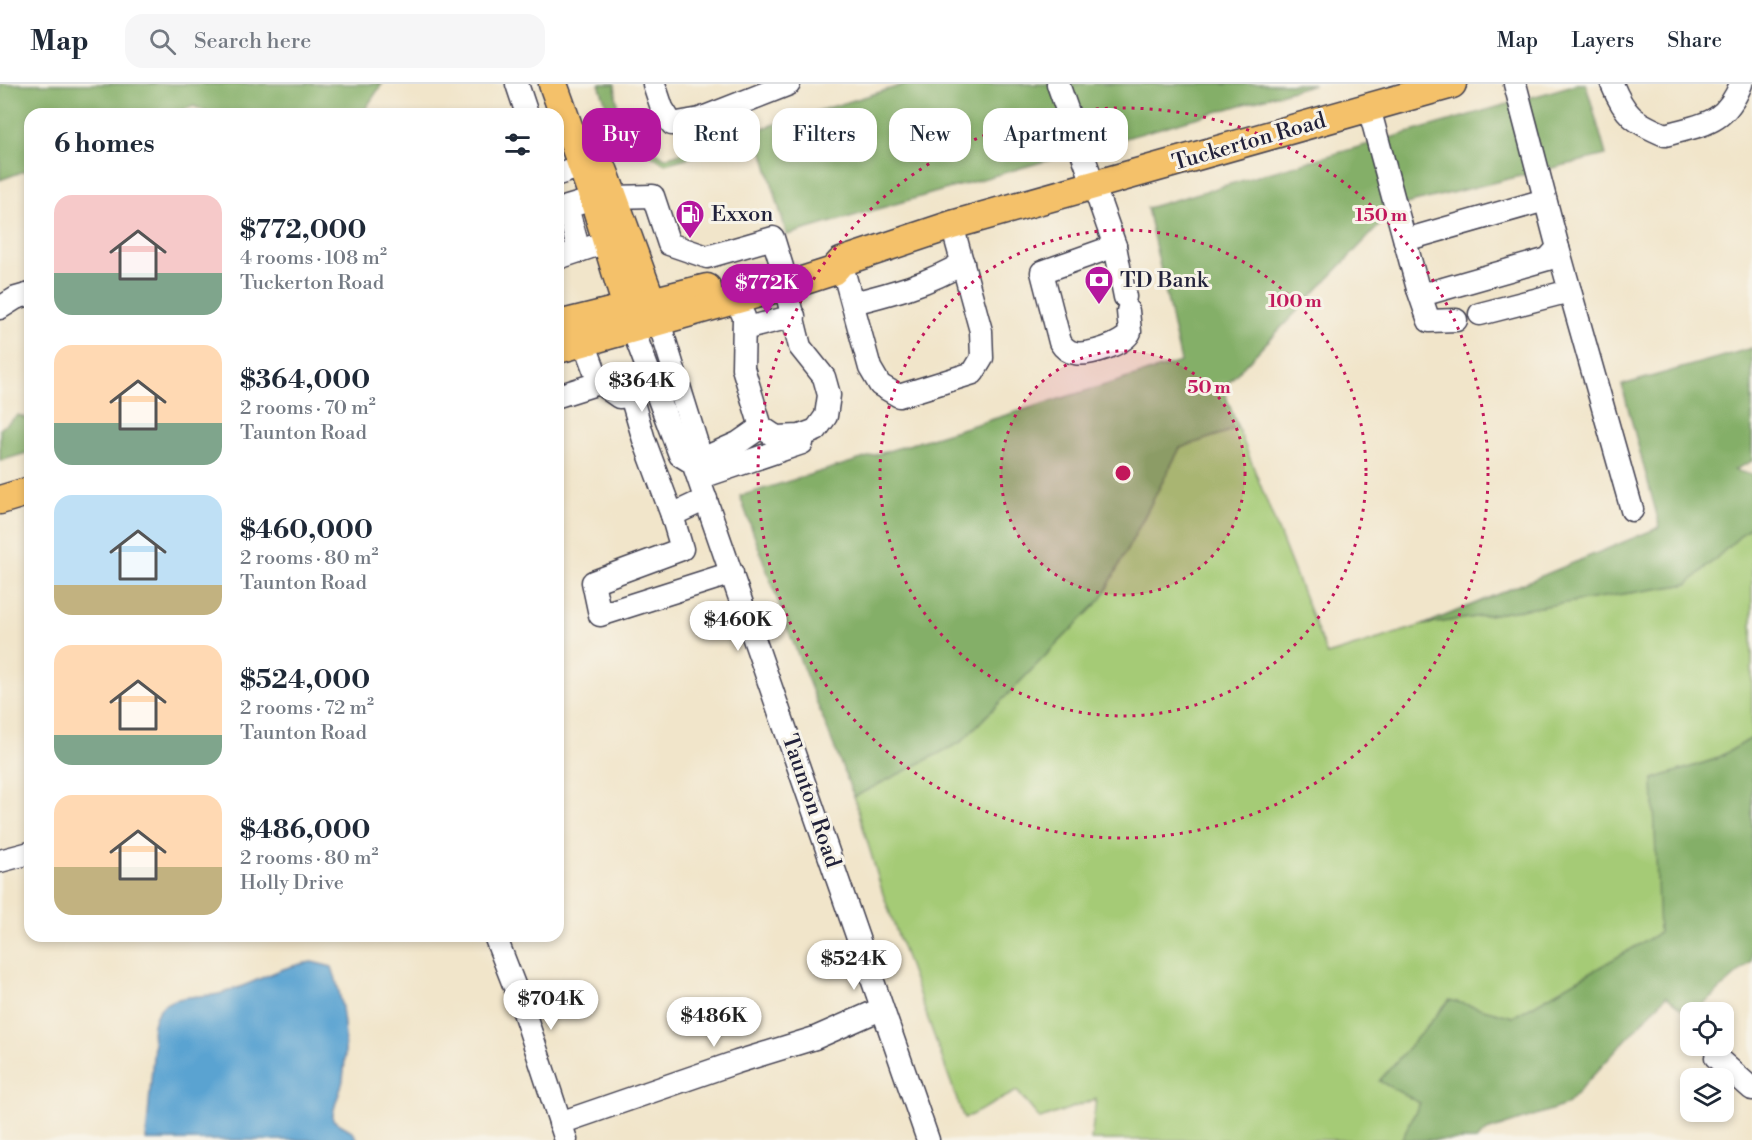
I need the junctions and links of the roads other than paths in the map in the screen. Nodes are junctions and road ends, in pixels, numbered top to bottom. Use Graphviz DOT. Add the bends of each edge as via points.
graph roads {
  1 [pos="518,84"];
  2 [pos="553,84"];
  3 [pos="574,84"];
  4 [pos="654,84"];
  5 [pos="789,84"];
  6 [pos="1058,84"];
  7 [pos="1452,84"];
  8 [pos="1515,84"];
  9 [pos="1612,84"];
  10 [pos="1741,84"];
  11 [pos="525,108"];
  12 [pos="558,108"];
  13 [pos="1369,108"];
  14 [pos="564,140"];
  15 [pos="570,170"];
  16 [pos="1094,186"];
  17 [pos="604,198"];
  18 [pos="1545,200"];
  19 [pos="952,225"];
  20 [pos="666,236"];
  21 [pos="1405,240"];
  22 [pos="620,244"];
  23 [pos="1115,246"];
  24 [pos="1558,248"];
  25 [pos="568,254"];
  26 [pos="697,255"];
  27 [pos="841,262"];
  28 [pos="963,263"];
  29 [pos="784,276"];
  30 [pos="706,289"];
  31 [pos="1418,289"];
  32 [pos="1570,291"];
  33 [pos="24,296"];
  34 [pos="736,299"];
  35 [pos="853,303"];
  36 [pos="0,308"];
  37 [pos="1480,314"];
  38 [pos="643,315"];
  39 [pos="794,316"];
  40 [pos="1456,320"];
  41 [pos="744,329"];
  42 [pos="564,331"];
  43 [pos="600,383"];
  44 [pos="653,385"];
  45 [pos="564,394"];
  46 [pos="632,396"];
  47 [pos="822,420"];
  48 [pos="761,427"];
  49 [pos="671,434"];
  50 [pos="646,446"];
  51 [pos="699,480"];
  52 [pos="24,493"];
  53 [pos="0,500"];
  54 [pos="1632,510"];
  55 [pos="672,515"];
  56 [pos="682,549"];
  57 [pos="732,573"];
  58 [pos="698,583"];
  59 [pos="24,855"];
  60 [pos="0,861"];
  61 [pos="497,942"];
  62 [pos="881,1009"];
  63 [pos="1716,1057"];
  64 [pos="1752,1089"];
  65 [pos="563,1131"];
  66 [pos="928,1140"];
  1 -- 11 [label="street"];
  2 -- 12 [label="main road"];
  3 -- 17 [label="main road"];
  4 -- 5 [label="street" via="672,124 700,119"];
  6 -- 16 [label="street"];
  7 -- 13 [label="main road, Tuckerton Road"];
  8 -- 18 [label="street"];
  9 -- 10 [label="street" via="1621,108 1637,123 1665,135 1714,121 1733,105"];
  13 -- 16 [label="main road, Tuckerton Road"];
  13 -- 21 [label="street"];
  14 -- 15 [label="main road"];
  15 -- 17 [label="main road"];
  16 -- 19 [label="main road, Tuckerton Road"];
  16 -- 23 [label="street"];
  17 -- 20 [label="street" via="653,196"];
  17 -- 22 [label="main road"];
  17 -- 25 [label="street" via="567,207"];
  18 -- 21 [label="street"];
  18 -- 24 [label="street"];
  19 -- 27 [label="main road, Tuckerton Road"];
  19 -- 28 [label="street"];
  20 -- 22 [label="street"];
  20 -- 26 [label="street" via="669,244"];
  21 -- 31 [label="street"];
  22 -- 25 [label="street"];
  22 -- 38 [label="main road"];
  23 -- 23 [label="street" via="1131,328 1123,342 1078,354 1071,352 1059,340 1042,272"];
  24 -- 31 [label="street" via="1548,259 1429,293"];
  24 -- 32 [label="street"];
  26 -- 29 [label="street" via="707,257 773,238"];
  26 -- 30 [label="street"];
  27 -- 29 [label="main road, Tuckerton Road" via="833,271"];
  27 -- 35 [label="street"];
  28 -- 35 [label="street" via="907,290"];
  28 -- 35 [label="street" via="981,331 982,358 973,373 899,396 880,385 870,368"];
  29 -- 30 [label="main road, Tuckerton Road"];
  29 -- 34 [label="main road, Tuckerton Road"];
  29 -- 39 [label="street"];
  30 -- 38 [label="main road, Tuckerton Road"];
  31 -- 40 [label="street" via="1429,321"];
  32 -- 37 [label="street"];
  32 -- 54 [label="street"];
  33 -- 36 [label="street"];
  34 -- 38 [label="main road, Tuckerton Road"];
  34 -- 41 [label="street" via="744,317"];
  38 -- 42 [label="main road, Tuckerton Road"];
  38 -- 44 [label="street, Taunton Road"];
  38 -- 51 [label="street, Taunton Road" via="697,444"];
  39 -- 41 [label="street"];
  39 -- 47 [label="street" via="800,347 824,376 829,395"];
  41 -- 48 [label="street" via="743,368"];
  42 -- 43 [label="street"];
  43 -- 45 [label="street"];
  43 -- 46 [label="street" via="619,397"];
  44 -- 46 [label="street"];
  44 -- 49 [label="street, Taunton Road"];
  46 -- 50 [label="street"];
  47 -- 48 [label="street" via="816,430 794,436 776,437"];
  47 -- 51 [label="street" via="825,431 815,439"];
  48 -- 51 [label="street"];
  49 -- 50 [label="street"];
  49 -- 51 [label="street, Taunton Road" via="680,455"];
  50 -- 55 [label="street"];
  51 -- 55 [label="street"];
  51 -- 57 [label="street, Taunton Road"];
  52 -- 53 [label="main road"];
  55 -- 56 [label="street"];
  56 -- 58 [label="street"];
  56 -- 58 [label="street" via="593,582 600,615"];
  57 -- 58 [label="street"];
  57 -- 62 [label="street, Taunton Road"];
  59 -- 60 [label="street"];
  61 -- 65 [label="street"];
  62 -- 65 [label="street" via="815,1038 737,1062"];
  62 -- 66 [label="street, Taunton Road"];
  63 -- 64 [label="street"];
}
